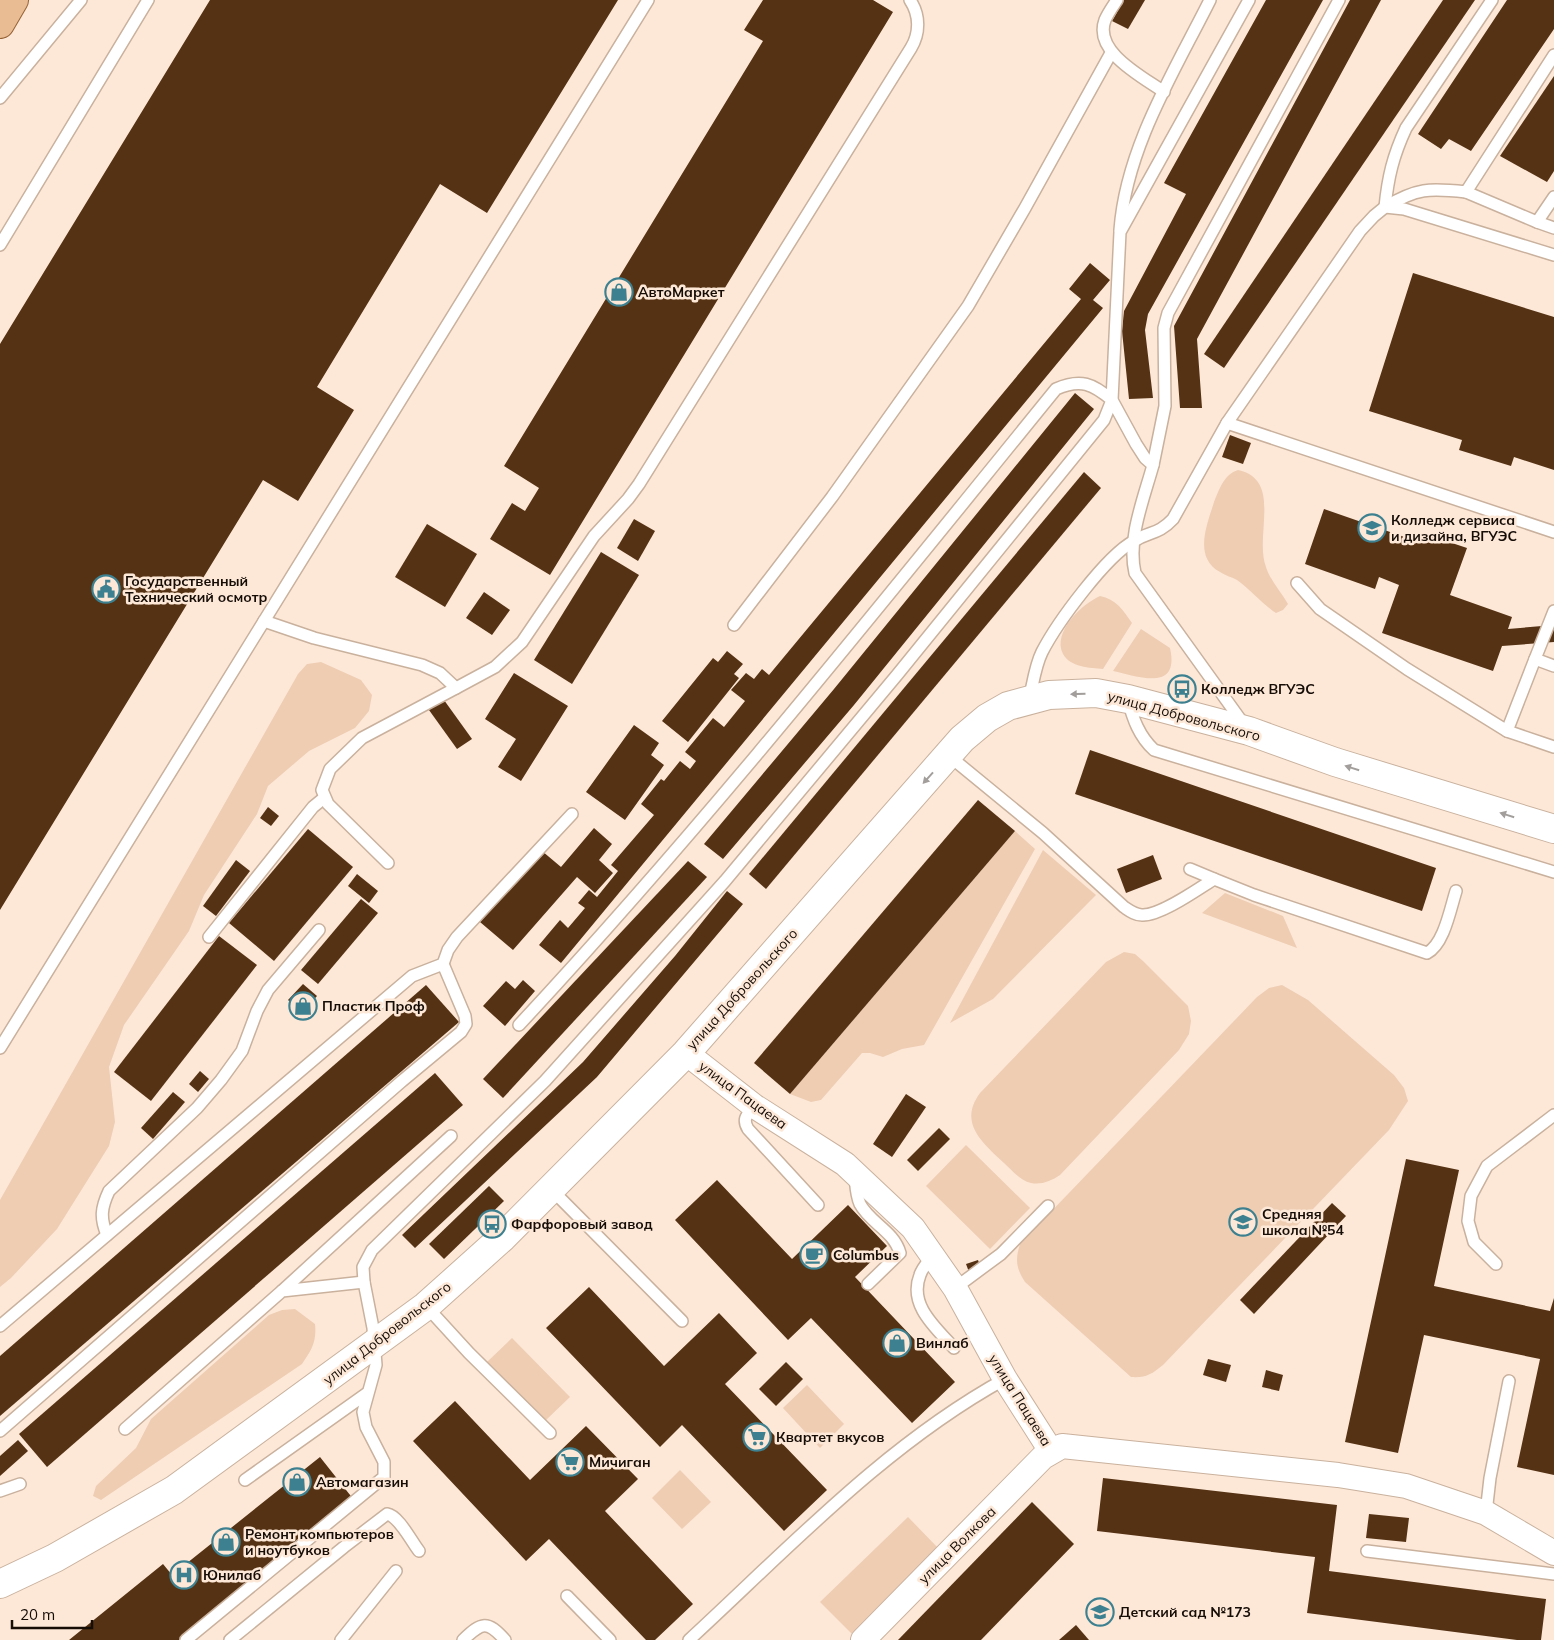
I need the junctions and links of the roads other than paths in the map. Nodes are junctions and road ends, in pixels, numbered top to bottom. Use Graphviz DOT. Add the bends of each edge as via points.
graph roads {
  1 [pos="14,0"];
  2 [pos="81,0"];
  3 [pos="148,0"];
  4 [pos="648,0"];
  5 [pos="910,0"];
  6 [pos="1117,0"];
  7 [pos="1210,0"];
  8 [pos="1249,0"];
  9 [pos="1339,0"];
  10 [pos="1492,0"];
  11 [pos="0,24"];
  12 [pos="1111,53"];
  13 [pos="1554,55"];
  14 [pos="1164,92"];
  15 [pos="0,98"];
  16 [pos="1466,192"];
  17 [pos="1554,196"];
  18 [pos="1385,207"];
  19 [pos="1537,222"];
  20 [pos="1554,228"];
  21 [pos="1120,232"];
  22 [pos="0,245"];
  23 [pos="1554,255"];
  24 [pos="1112,400"];
  25 [pos="1227,423"];
  26 [pos="1152,465"];
  27 [pos="1554,532"];
  28 [pos="1134,540"];
  29 [pos="1297,583"];
  30 [pos="1554,611"];
  31 [pos="264,621"];
  32 [pos="734,625"];
  33 [pos="1535,660"];
  34 [pos="1554,666"];
  35 [pos="456,688"];
  36 [pos="1128,698"];
  37 [pos="1029,700"];
  38 [pos="1249,731"];
  39 [pos="1506,731"];
  40 [pos="1554,747"];
  41 [pos="948,755"];
  42 [pos="324,798"];
  43 [pos="572,814"];
  44 [pos="1554,830"];
  45 [pos="388,863"];
  46 [pos="1190,869"];
  47 [pos="1554,872"];
  48 [pos="1214,879"];
  49 [pos="1456,892"];
  50 [pos="319,930"];
  51 [pos="209,937"];
  52 [pos="443,964"];
  53 [pos="519,1026"];
  54 [pos="0,1048"];
  55 [pos="686,1053"];
  56 [pos="754,1106"];
  57 [pos="1554,1115"];
  58 [pos="451,1136"];
  59 [pos="855,1172"];
  60 [pos="551,1189"];
  61 [pos="818,1204"];
  62 [pos="1048,1206"];
  63 [pos="108,1235"];
  64 [pos="933,1256"];
  65 [pos="1496,1264"];
  66 [pos="364,1282"];
  67 [pos="868,1284"];
  68 [pos="955,1288"];
  69 [pos="282,1290"];
  70 [pos="426,1306"];
  71 [pos="682,1321"];
  72 [pos="0,1326"];
  73 [pos="374,1346"];
  74 [pos="954,1348"];
  75 [pos="1005,1379"];
  76 [pos="1509,1381"];
  77 [pos="366,1394"];
  78 [pos="125,1429"];
  79 [pos="0,1431"];
  80 [pos="550,1433"];
  81 [pos="1051,1451"];
  82 [pos="245,1480"];
  83 [pos="20,1484"];
  84 [pos="0,1491"];
  85 [pos="1486,1513"];
  86 [pos="418,1551"];
  87 [pos="1367,1551"];
  88 [pos="1554,1554"];
  89 [pos="396,1571"];
  90 [pos="1554,1574"];
  91 [pos="0,1584"];
  92 [pos="567,1596"];
  93 [pos="186,1640"];
  94 [pos="230,1640"];
  95 [pos="341,1640"];
  96 [pos="463,1640"];
  97 [pos="505,1640"];
  98 [pos="610,1640"];
  99 [pos="689,1640"];
  100 [pos="864,1640"];
  1 -- 11 [label="main road"];
  2 -- 15 [label="lane"];
  3 -- 22 [label="lane"];
  4 -- 31 [label="lane"];
  5 -- 35 [label="lane" via="918,20 913,44 639,484 594,536 522,642 494,667"];
  6 -- 12 [label="lane" via="1104,21 1103,37"];
  7 -- 14 [label="lane"];
  8 -- 21 [label="lane"];
  9 -- 26 [label="lane" via="1168,313 1164,328 1165,406"];
  10 -- 18 [label="lane" via="1406,128 1388,176"];
  12 -- 14 [label="lane"];
  12 -- 32 [label="lane" via="968,306 832,496"];
  13 -- 16 [label="lane"];
  14 -- 21 [label="lane" via="1129,174"];
  16 -- 18 [label="lane" via="1433,188 1407,194"];
  16 -- 19 [label="lane"];
  17 -- 19 [label="lane"];
  18 -- 23 [label="lane" via="1431,216"];
  18 -- 25 [label="lane" via="1360,231"];
  19 -- 20 [label="lane"];
  21 -- 24 [label="lane"];
  24 -- 26 [label="lane" via="1136,444"];
  24 -- 53 [label="lane" via="1095,386 1070,383 1056,389 657,872"];
  24 -- 66 [label="lane" via="1104,420 725,881 545,1081 383,1237 364,1267"];
  25 -- 27 [label="lane"];
  25 -- 28 [label="lane" via="1173,519 1163,530"];
  26 -- 28 [label="lane"];
  28 -- 37 [label="lane" via="1103,569 1059,624 1042,653"];
  28 -- 38 [label="lane" via="1132,562 1142,585"];
  29 -- 39 [label="lane" via="1320,609 1355,634"];
  30 -- 33 [label="lane"];
  31 -- 35 [label="lane" via="314,638 422,665 440,673"];
  31 -- 54 [label="lane"];
  33 -- 34 [label="lane"];
  33 -- 39 [label="lane"];
  35 -- 42 [label="lane" via="362,738 330,769 322,790"];
  36 -- 37 [label="main road, улица Добровольского, one-way" via="1096,694 1049,695"];
  36 -- 38 [label="main road, улица Добровольского"];
  36 -- 47 [label="lane" via="1138,729 1154,750"];
  37 -- 41 [label="main road, улица Добровольского" via="1008,706 987,718"];
  44 -- 38 [label="main road, улица Добровольского, one-way" via="1335,762"];
  39 -- 40 [label="lane"];
  41 -- 48 [label="lane" via="1135,914 1145,916 1164,908"];
  41 -- 55 [label="main road, улица Добровольского, one-way"];
  42 -- 45 [label="lane"];
  42 -- 51 [label="lane" via="313,807"];
  43 -- 52 [label="lane" via="457,937"];
  46 -- 48 [label="lane"];
  48 -- 49 [label="lane" via="1427,953 1434,950 1439,940"];
  50 -- 63 [label="lane" via="268,990 256,1011 242,1051 220,1080 197,1108 109,1191 101,1208 102,1222"];
  52 -- 63 [label="lane" via="412,976"];
  52 -- 79 [label="lane" via="466,1016 461,1032"];
  55 -- 56 [label="street, улица Пацаева"];
  55 -- 60 [label="main road, улица Добровольского"];
  56 -- 59 [label="street, улица Пацаева"];
  56 -- 61 [label="lane" via="744,1123"];
  57 -- 65 [label="lane" via="1487,1166 1471,1196 1468,1221 1474,1242"];
  58 -- 69 [label="lane"];
  59 -- 64 [label="street, улица Пацаева" via="913,1228"];
  59 -- 67 [label="lane" via="856,1194 861,1206 897,1243 900,1253"];
  60 -- 70 [label="main road, улица Добровольского"];
  60 -- 71 [label="lane"];
  62 -- 68 [label="lane" via="1001,1254"];
  63 -- 72 [label="lane"];
  64 -- 68 [label="street, улица Пацаева"];
  64 -- 74 [label="lane" via="919,1275 917,1298 926,1318"];
  66 -- 69 [label="lane"];
  66 -- 73 [label="lane"];
  68 -- 75 [label="street, улица Пацаева"];
  69 -- 78 [label="lane"];
  70 -- 73 [label="main road, улица Добровольского"];
  70 -- 80 [label="lane"];
  73 -- 77 [label="lane" via="376,1365"];
  73 -- 91 [label="main road, улица Добровольского" via="174,1490 63,1553"];
  75 -- 81 [label="street, улица Пацаева"];
  75 -- 99 [label="lane" via="972,1398 902,1448"];
  76 -- 85 [label="lane"];
  77 -- 82 [label="lane"];
  77 -- 93 [label="lane" via="364,1420 384,1462 384,1476"];
  81 -- 85 [label="street, улица Пацаева" via="1062,1446 1338,1475 1406,1486"];
  81 -- 100 [label="street, улица Волкова"];
  83 -- 84 [label="lane"];
  85 -- 88 [label="street, улица Пацаева"];
  86 -- 94 [label="lane" via="398,1522 387,1514"];
  87 -- 90 [label="lane"];
  89 -- 95 [label="lane"];
  92 -- 98 [label="lane"];
  96 -- 97 [label="lane" via="474,1629 487,1625"];
}
